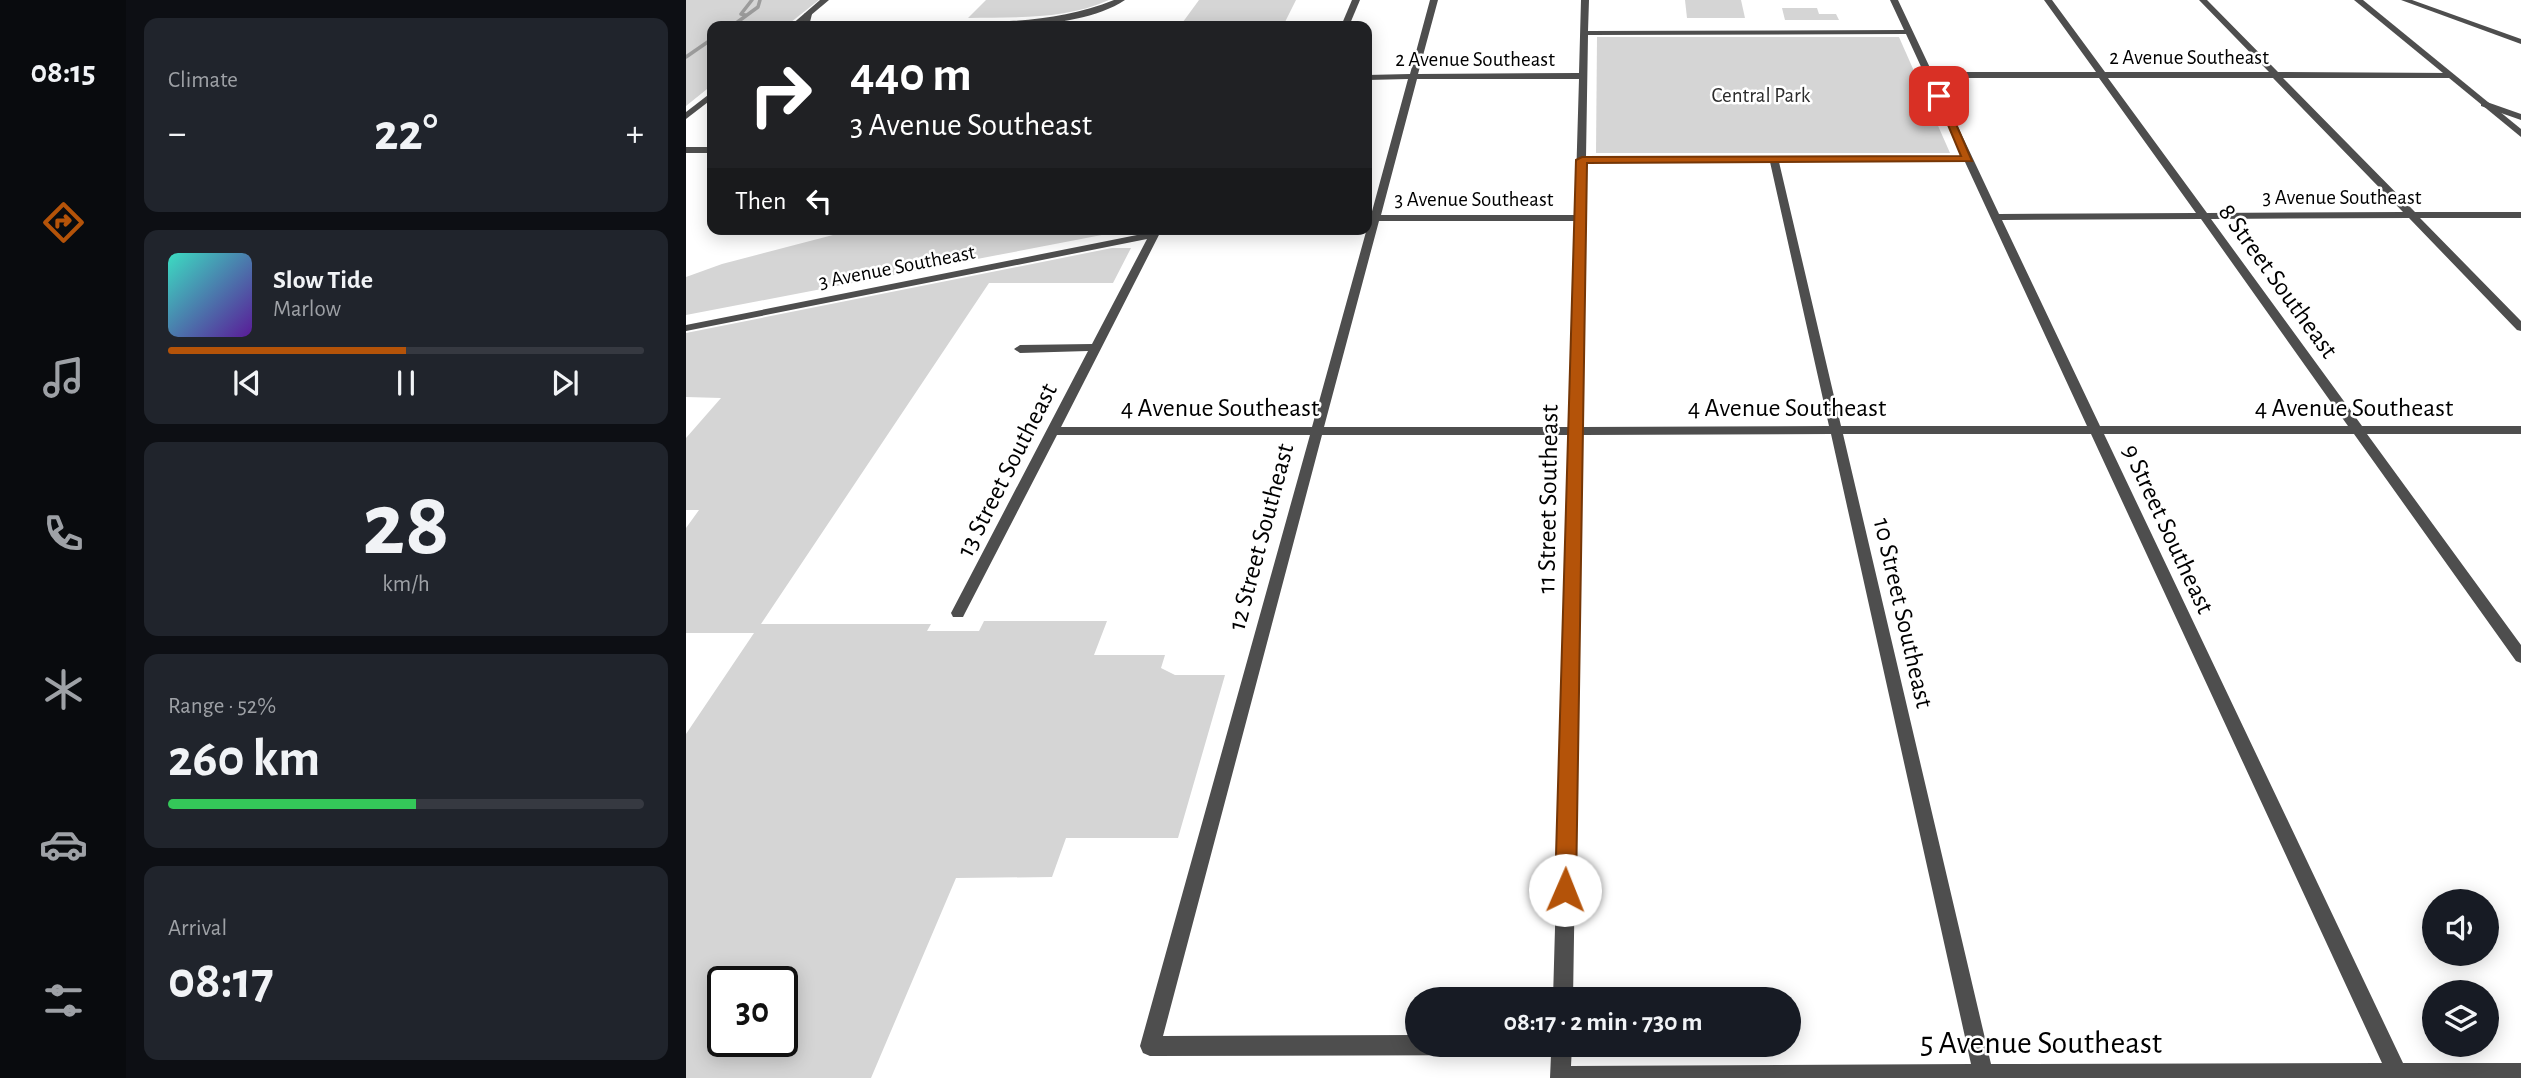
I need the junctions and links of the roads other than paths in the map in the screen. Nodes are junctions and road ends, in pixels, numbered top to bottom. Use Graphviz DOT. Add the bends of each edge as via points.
graph roads {
  1 [pos="825,0"];
  2 [pos="1121,0"];
  3 [pos="1356,0"];
  4 [pos="1434,0"];
  5 [pos="1586,0"];
  6 [pos="1894,0"];
  7 [pos="2048,0"];
  8 [pos="2203,0"];
  9 [pos="2358,0"];
  10 [pos="2405,0"];
  11 [pos="808,14"];
  12 [pos="800,21"];
  13 [pos="806,21"];
  14 [pos="976,21"];
  15 [pos="1347,21"];
  16 [pos="1909,32"];
  17 [pos="1585,33"];
  18 [pos="2521,42"];
  19 [pos="1929,75"];
  20 [pos="2102,75"];
  21 [pos="2275,75"];
  22 [pos="2449,75"];
  23 [pos="1410,76"];
  24 [pos="1584,76"];
  25 [pos="1372,77"];
  26 [pos="707,99"];
  27 [pos="2484,104"];
  28 [pos="686,116"];
  29 [pos="2521,117"];
  30 [pos="2521,134"];
  31 [pos="686,150"];
  32 [pos="707,150"];
  33 [pos="1774,159"];
  34 [pos="1968,159"];
  35 [pos="1582,160"];
  36 [pos="1372,211"];
  37 [pos="2411,215"];
  38 [pos="2521,215"];
  39 [pos="2204,216"];
  40 [pos="1995,217"];
  41 [pos="1372,218"];
  42 [pos="1580,218"];
  43 [pos="1146,235"];
  44 [pos="1154,235"];
  45 [pos="1366,235"];
  46 [pos="686,328"];
  47 [pos="2521,328"];
  48 [pos="1096,347"];
  49 [pos="1020,349"];
  50 [pos="2521,430"];
  51 [pos="1053,431"];
  52 [pos="1315,431"];
  53 [pos="1576,431"];
  54 [pos="1836,431"];
  55 [pos="2096,431"];
  56 [pos="2359,431"];
  57 [pos="958,613"];
  58 [pos="2521,657"];
  59 [pos="1563,987"];
  60 [pos="1405,1045"];
  61 [pos="1561,1057"];
  62 [pos="2521,1073"];
  63 [pos="1983,1076"];
  64 [pos="2398,1076"];
  65 [pos="1560,1077"];
  1 -- 11 [label="street"];
  2 -- 14 [label="street" via="1068,17"];
  3 -- 15 [label="street"];
  4 -- 23 [label="street, 12 Street Southeast"];
  5 -- 17 [label="street, 11 Street Southeast"];
  6 -- 16 [label="street, 9 Street Southeast"];
  7 -- 20 [label="street, 8 Street Southeast"];
  8 -- 21 [label="street"];
  9 -- 22 [label="street"];
  10 -- 18 [label="street"];
  11 -- 12 [label="street"];
  11 -- 13 [label="street"];
  16 -- 17 [label="street, 2 Avenue Southeast"];
  16 -- 19 [label="street, 9 Street Southeast"];
  17 -- 24 [label="street, 11 Street Southeast"];
  19 -- 20 [label="street, 2 Avenue Southeast"];
  19 -- 34 [label="street, 9 Street Southeast"];
  20 -- 21 [label="street, 2 Avenue Southeast"];
  20 -- 39 [label="street, 8 Street Southeast"];
  21 -- 22 [label="street, 2 Avenue Southeast"];
  21 -- 37 [label="street"];
  22 -- 27 [label="street"];
  23 -- 24 [label="street, 2 Avenue Southeast"];
  23 -- 25 [label="street, 2 Avenue Southeast"];
  23 -- 36 [label="street, 12 Street Southeast"];
  24 -- 35 [label="street, 11 Street Southeast"];
  26 -- 28 [label="street"];
  27 -- 29 [label="street"];
  27 -- 30 [label="street"];
  31 -- 32 [label="street"];
  33 -- 34 [label="street, 3 Avenue Southeast"];
  33 -- 35 [label="street, 3 Avenue Southeast"];
  33 -- 54 [label="street, 10 Street Southeast"];
  34 -- 40 [label="street, 9 Street Southeast"];
  35 -- 42 [label="street, 11 Street Southeast"];
  37 -- 38 [label="street, 3 Avenue Southeast"];
  37 -- 39 [label="street, 3 Avenue Southeast"];
  37 -- 47 [label="street"];
  39 -- 40 [label="street, 3 Avenue Southeast"];
  39 -- 56 [label="street, 8 Street Southeast"];
  40 -- 55 [label="street, 9 Street Southeast"];
  41 -- 42 [label="street, 3 Avenue Southeast"];
  42 -- 53 [label="street, 11 Street Southeast"];
  43 -- 46 [label="street, 3 Avenue Southeast"];
  44 -- 48 [label="street, 13 Street Southeast"];
  45 -- 52 [label="street, 12 Street Southeast"];
  48 -- 49 [label="street, 13 Street Southeast"];
  48 -- 51 [label="street, 13 Street Southeast"];
  50 -- 56 [label="street, 4 Avenue Southeast"];
  51 -- 52 [label="street, 4 Avenue Southeast"];
  51 -- 57 [label="street, 13 Street Southeast"];
  52 -- 53 [label="street, 4 Avenue Southeast"];
  52 -- 60 [label="street, 12 Street Southeast" via="1150,1046"];
  53 -- 54 [label="street, 4 Avenue Southeast"];
  53 -- 59 [label="street, 11 Street Southeast"];
  54 -- 55 [label="street, 4 Avenue Southeast"];
  54 -- 63 [label="street, 10 Street Southeast"];
  55 -- 56 [label="street, 4 Avenue Southeast"];
  55 -- 64 [label="street, 9 Street Southeast"];
  56 -- 58 [label="street, 8 Street Southeast"];
  61 -- 65 [label="street"];
  62 -- 64 [label="street, 5 Avenue Southeast"];
  63 -- 64 [label="street, 5 Avenue Southeast"];
  63 -- 65 [label="street, 5 Avenue Southeast"];
}
